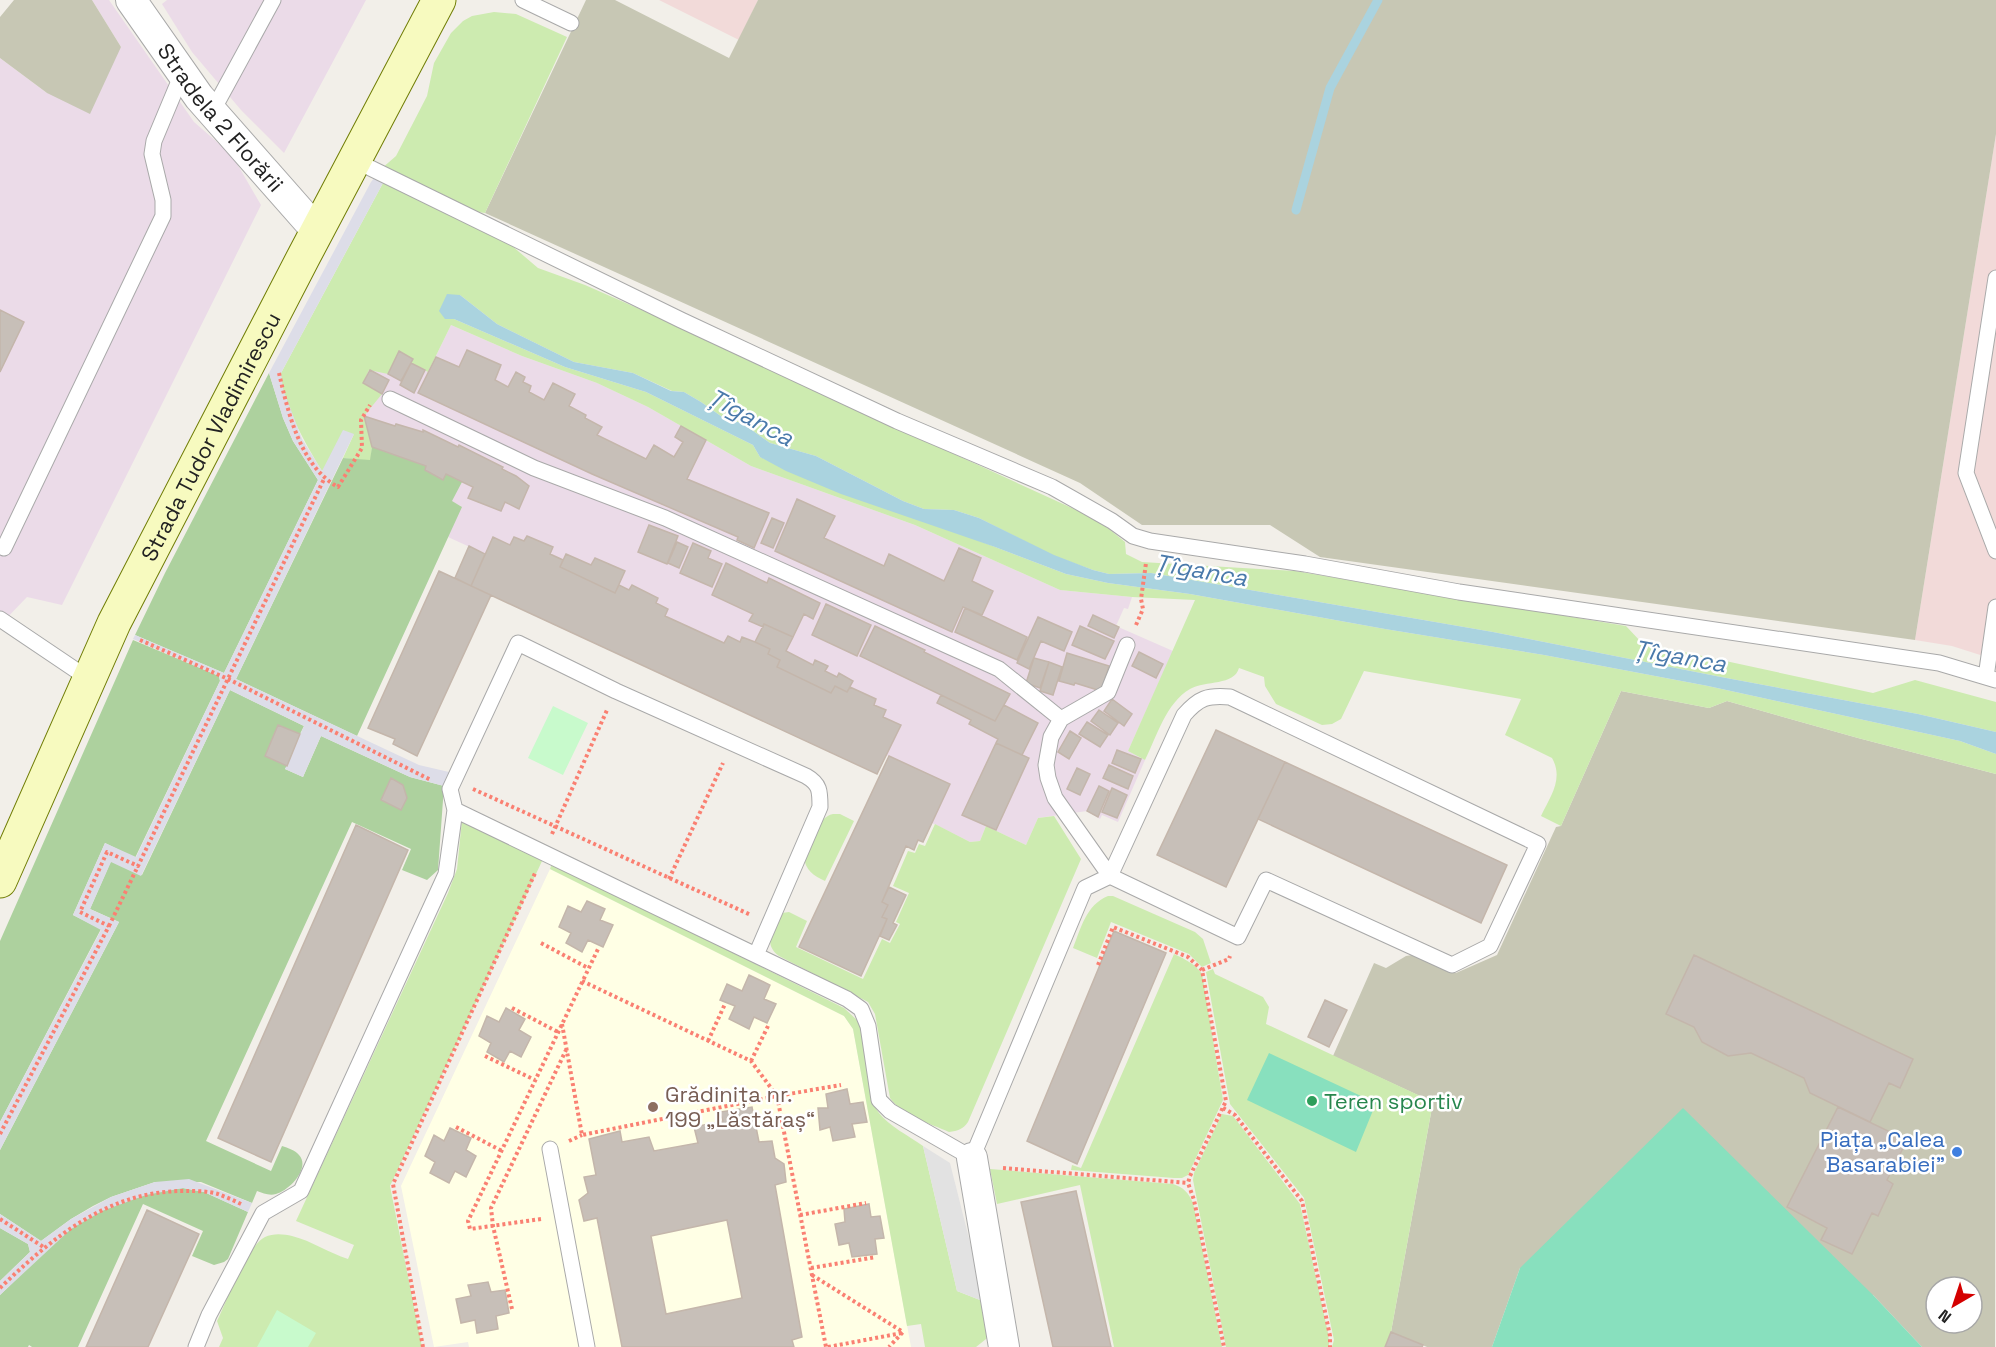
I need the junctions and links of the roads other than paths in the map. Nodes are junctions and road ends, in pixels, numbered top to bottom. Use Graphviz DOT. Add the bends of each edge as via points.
graph roads {
  1 [pos="131,0"];
  2 [pos="273,0"];
  3 [pos="439,0"];
  4 [pos="530,3"];
  5 [pos="571,23"];
  6 [pos="182,74"];
  7 [pos="212,112"];
  8 [pos="354,160"];
  9 [pos="317,231"];
  10 [pos="1996,278"];
  11 [pos="390,399"];
  12 [pos="4,548"];
  13 [pos="1996,551"];
  14 [pos="1996,607"];
  15 [pos="0,619"];
  16 [pos="1127,645"];
  17 [pos="1991,678"];
  18 [pos="89,679"];
  19 [pos="1061,719"];
  20 [pos="455,810"];
  21 [pos="1110,876"];
  22 [pos="0,881"];
  23 [pos="756,955"];
  24 [pos="550,1149"];
  25 [pos="972,1162"];
  26 [pos="196,1347"];
  27 [pos="587,1347"];
  28 [pos="1004,1347"];
  1 -- 6 [label="street, Stradela 2 Florării"];
  2 -- 7 [label="lane"];
  3 -- 8 [label="main road, Strada Tudor Vladimirescu"];
  4 -- 5 [label="lane"];
  6 -- 7 [label="street, Stradela 2 Florării"];
  6 -- 12 [label="lane" via="152,154 163,216"];
  7 -- 9 [label="street, Stradela 2 Florării"];
  8 -- 9 [label="main road, Strada Tudor Vladimirescu"];
  8 -- 17 [label="lane" via="692,325 897,421 1052,487 1133,536 1459,591 1940,663"];
  9 -- 18 [label="main road, Strada Tudor Vladimirescu"];
  10 -- 13 [label="lane" via="1966,473"];
  11 -- 19 [label="lane" via="534,468 665,518 999,669"];
  14 -- 17 [label="lane"];
  15 -- 18 [label="lane"];
  16 -- 19 [label="lane" via="1107,692"];
  18 -- 22 [label="main road, Strada Tudor Vladimirescu"];
  19 -- 21 [label="lane" via="1047,752 1048,778 1055,798"];
  20 -- 23 [label="lane"];
  20 -- 23 [label="lane" via="452,785 518,643 806,776 816,781 820,807"];
  20 -- 26 [label="lane" via="446,874 301,1191 263,1213"];
  21 -- 21 [label="lane" via="1184,715 1196,702 1212,696 1230,697 1538,844 1490,946 1452,964 1266,880 1238,937"];
  21 -- 25 [label="lane" via="1085,888"];
  23 -- 25 [label="lane" via="847,999 861,1010 868,1026 879,1100 890,1111"];
  24 -- 27 [label="lane"];
  25 -- 28 [label="street"];
}
